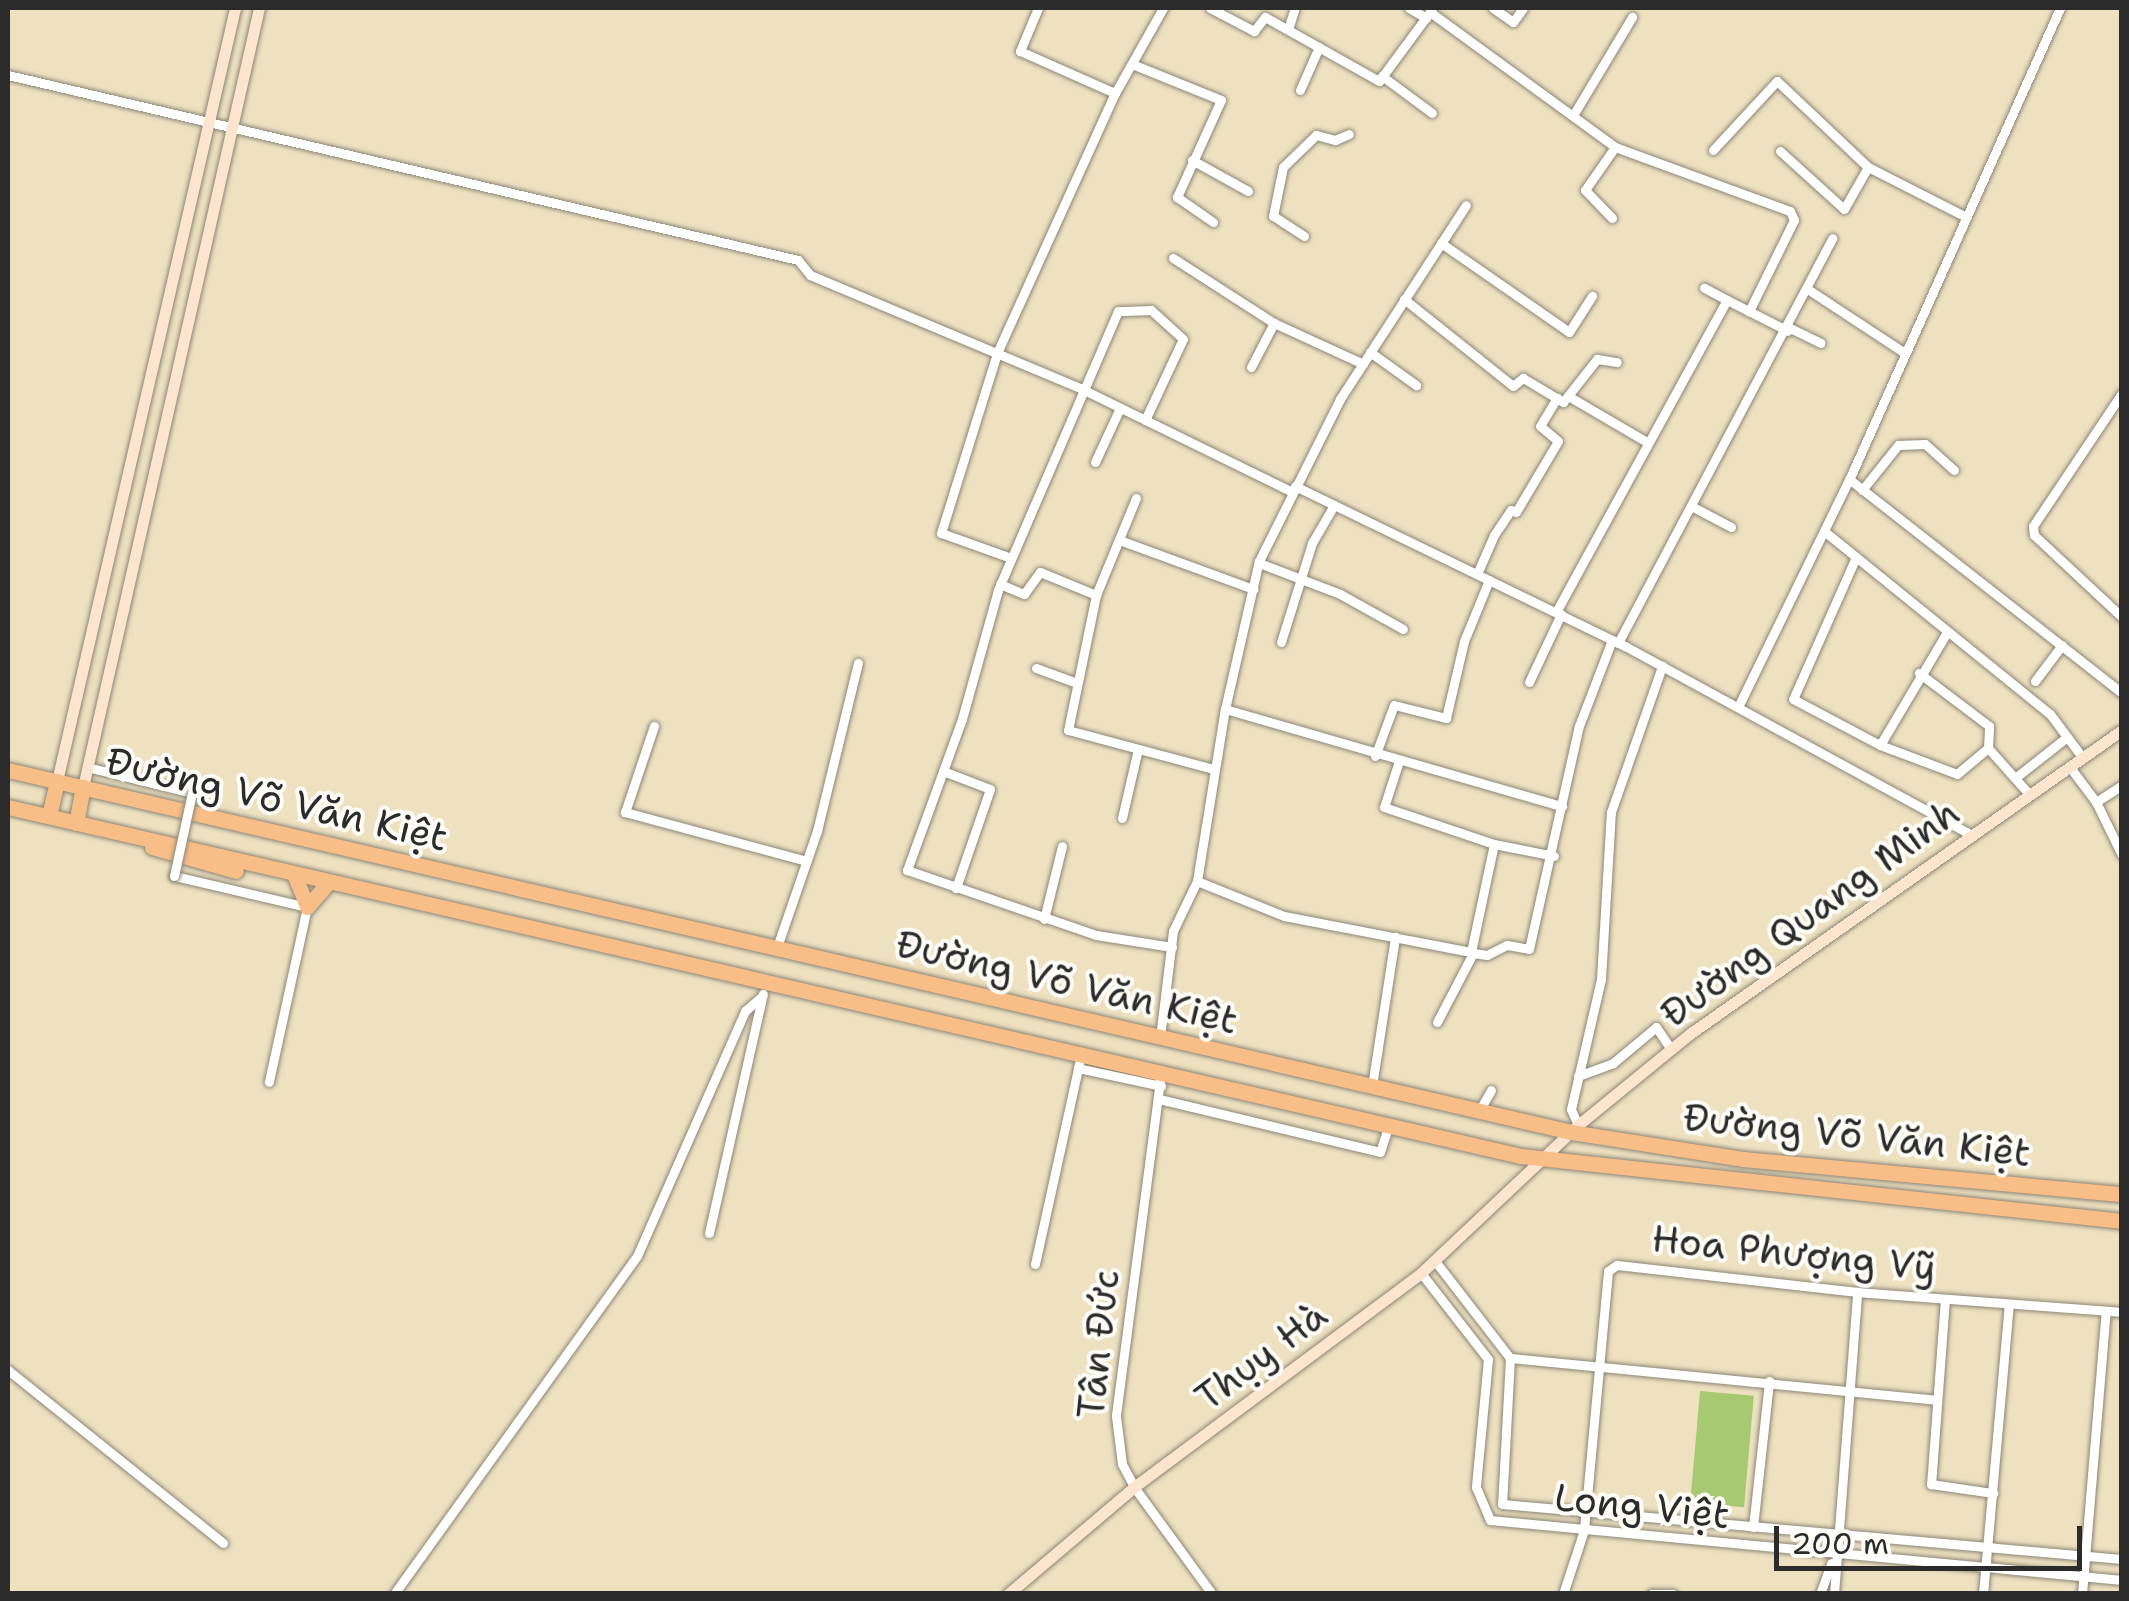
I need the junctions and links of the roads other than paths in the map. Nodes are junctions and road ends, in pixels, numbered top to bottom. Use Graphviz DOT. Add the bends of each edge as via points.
graph roads {
  1 [pos="235,8"];
  2 [pos="259,8"];
  3 [pos="1038,8"];
  4 [pos="1163,8"];
  5 [pos="1210,8"];
  6 [pos="1294,8"];
  7 [pos="1408,8"];
  8 [pos="1493,8"];
  9 [pos="1524,8"];
  10 [pos="2060,8"];
  11 [pos="1429,12"];
  12 [pos="1632,18"];
  13 [pos="1288,29"];
  14 [pos="1319,47"];
  15 [pos="1132,64"];
  16 [pos="8,75"];
  17 [pos="1382,76"];
  18 [pos="1300,90"];
  19 [pos="1115,93"];
  20 [pos="1575,112"];
  21 [pos="1432,113"];
  22 [pos="209,124"];
  23 [pos="232,128"];
  24 [pos="1350,134"];
  25 [pos="1615,147"];
  26 [pos="1713,150"];
  27 [pos="1780,151"];
  28 [pos="1192,160"];
  29 [pos="1868,167"];
  30 [pos="1248,191"];
  31 [pos="1466,205"];
  32 [pos="1964,216"];
  33 [pos="1612,218"];
  34 [pos="1213,222"];
  35 [pos="1304,236"];
  36 [pos="1832,238"];
  37 [pos="1441,242"];
  38 [pos="1173,258"];
  39 [pos="1704,288"];
  40 [pos="1809,290"];
  41 [pos="1592,296"];
  42 [pos="1404,299"];
  43 [pos="1727,300"];
  44 [pos="1749,311"];
  45 [pos="1274,324"];
  46 [pos="1789,329"];
  47 [pos="1821,343"];
  48 [pos="1902,351"];
  49 [pos="1370,352"];
  50 [pos="996,353"];
  51 [pos="1616,362"];
  52 [pos="1363,364"];
  53 [pos="1252,367"];
  54 [pos="1416,385"];
  55 [pos="1080,388"];
  56 [pos="2122,393"];
  57 [pos="1562,397"];
  58 [pos="1120,408"];
  59 [pos="1145,420"];
  60 [pos="1645,441"];
  61 [pos="1095,462"];
  62 [pos="1954,470"];
  63 [pos="1849,479"];
  64 [pos="1293,489"];
  65 [pos="1862,490"];
  66 [pos="1136,498"];
  67 [pos="1334,505"];
  68 [pos="1693,506"];
  69 [pos="1731,527"];
  70 [pos="1824,532"];
  71 [pos="1122,541"];
  72 [pos="1856,557"];
  73 [pos="1010,558"];
  74 [pos="1258,564"];
  75 [pos="1477,574"];
  76 [pos="1300,578"];
  77 [pos="1490,580"];
  78 [pos="1000,584"];
  79 [pos="1253,589"];
  80 [pos="1096,595"];
  81 [pos="1558,613"];
  82 [pos="2122,617"];
  83 [pos="1404,629"];
  84 [pos="1947,632"];
  85 [pos="1615,641"];
  86 [pos="1281,642"];
  87 [pos="2062,645"];
  88 [pos="858,663"];
  89 [pos="1662,666"];
  90 [pos="1036,668"];
  91 [pos="1919,673"];
  92 [pos="2035,681"];
  93 [pos="1074,682"];
  94 [pos="1530,682"];
  95 [pos="2122,693"];
  96 [pos="1738,706"];
  97 [pos="1225,709"];
  98 [pos="654,726"];
  99 [pos="2122,730"];
  100 [pos="2067,737"];
  101 [pos="1880,745"];
  102 [pos="1988,748"];
  103 [pos="1137,752"];
  104 [pos="1375,756"];
  105 [pos="2082,758"];
  106 [pos="61,761"];
  107 [pos="1398,764"];
  108 [pos="2068,766"];
  109 [pos="87,767"];
  110 [pos="1214,769"];
  111 [pos="8,770"];
  112 [pos="943,771"];
  113 [pos="2015,778"];
  114 [pos="57,782"];
  115 [pos="2122,784"];
  116 [pos="83,788"];
  117 [pos="2029,794"];
  118 [pos="2096,802"];
  119 [pos="1562,806"];
  120 [pos="8,807"];
  121 [pos="49,816"];
  122 [pos="1122,818"];
  123 [pos="76,823"];
  124 [pos="1972,835"];
  125 [pos="1494,844"];
  126 [pos="1062,846"];
  127 [pos="2119,848"];
  128 [pos="1554,856"];
  129 [pos="806,861"];
  130 [pos="296,880"];
  131 [pos="1197,881"];
  132 [pos="325,886"];
  133 [pos="956,888"];
  134 [pos="306,907"];
  135 [pos="1044,919"];
  136 [pos="1394,936"];
  137 [pos="777,947"];
  138 [pos="1172,947"];
  139 [pos="1470,952"];
  140 [pos="764,989"];
  141 [pos="1437,1022"];
  142 [pos="1160,1036"];
  143 [pos="1671,1049"];
  144 [pos="1079,1061"];
  145 [pos="1578,1076"];
  146 [pos="1161,1080"];
  147 [pos="269,1082"];
  148 [pos="1372,1086"];
  149 [pos="1491,1090"];
  150 [pos="1159,1099"];
  151 [pos="1479,1111"];
  152 [pos="1389,1126"];
  153 [pos="1574,1128"];
  154 [pos="1544,1158"];
  155 [pos="2122,1194"];
  156 [pos="2122,1221"];
  157 [pos="709,1233"];
  158 [pos="1435,1260"];
  159 [pos="1035,1264"];
  160 [pos="1422,1273"];
  161 [pos="1858,1292"];
  162 [pos="1946,1298"];
  163 [pos="2010,1304"];
  164 [pos="2106,1311"];
  165 [pos="2122,1312"];
  166 [pos="1510,1358"];
  167 [pos="1597,1368"];
  168 [pos="8,1370"];
  169 [pos="1769,1382"];
  170 [pos="1849,1391"];
  171 [pos="1936,1400"];
  172 [pos="1134,1487"];
  173 [pos="1993,1492"];
  174 [pos="1502,1504"];
  175 [pos="1586,1512"];
  176 [pos="1483,1514"];
  177 [pos="1753,1527"];
  178 [pos="1584,1530"];
  179 [pos="1836,1535"];
  180 [pos="223,1543"];
  181 [pos="1988,1546"];
  182 [pos="1834,1555"];
  183 [pos="2087,1556"];
  184 [pos="2122,1559"];
  185 [pos="1986,1569"];
  186 [pos="2084,1575"];
  187 [pos="2122,1580"];
  188 [pos="394,1594"];
  189 [pos="1008,1594"];
  190 [pos="1212,1594"];
  191 [pos="1562,1594"];
  192 [pos="1651,1594"];
  193 [pos="1673,1594"];
  194 [pos="1820,1594"];
  195 [pos="1834,1594"];
  196 [pos="1983,1594"];
  197 [pos="2082,1594"];
  1 -- 22 [label="street"];
  2 -- 23 [label="street"];
  3 -- 19 [label="street" via="1020,51"];
  4 -- 15 [label="street"];
  5 -- 13 [label="street" via="1254,31 1264,17"];
  6 -- 13 [label="street"];
  7 -- 11 [label="street"];
  8 -- 9 [label="street" via="1513,22"];
  10 -- 32 [label="street"];
  11 -- 17 [label="street"];
  11 -- 20 [label="street"];
  12 -- 20 [label="street"];
  13 -- 14 [label="street"];
  14 -- 17 [label="street" via="1378,81"];
  14 -- 18 [label="street"];
  15 -- 19 [label="street"];
  15 -- 28 [label="street" via="1222,100"];
  16 -- 22 [label="street"];
  17 -- 21 [label="street"];
  19 -- 50 [label="street"];
  20 -- 25 [label="street"];
  22 -- 23 [label="street"];
  22 -- 106 [label="street"];
  23 -- 50 [label="street" via="798,260 810,275"];
  23 -- 109 [label="street"];
  24 -- 35 [label="street" via="1340,140 1316,134 1282,167 1274,216"];
  25 -- 33 [label="street" via="1585,190"];
  25 -- 44 [label="street" via="1793,215"];
  26 -- 29 [label="street" via="1777,80"];
  27 -- 29 [label="street" via="1844,209"];
  28 -- 30 [label="street"];
  28 -- 34 [label="street" via="1177,197"];
  29 -- 32 [label="street"];
  31 -- 37 [label="street"];
  32 -- 48 [label="street"];
  36 -- 40 [label="street"];
  37 -- 41 [label="street" via="1569,332"];
  37 -- 42 [label="street"];
  38 -- 45 [label="street"];
  39 -- 43 [label="street"];
  40 -- 46 [label="street"];
  40 -- 48 [label="street"];
  42 -- 49 [label="street"];
  42 -- 57 [label="street" via="1512,386 1524,378"];
  43 -- 44 [label="street"];
  43 -- 60 [label="street"];
  44 -- 46 [label="street"];
  45 -- 52 [label="street"];
  45 -- 53 [label="street"];
  46 -- 47 [label="street"];
  46 -- 68 [label="street"];
  48 -- 63 [label="street"];
  49 -- 52 [label="street"];
  49 -- 54 [label="street"];
  50 -- 55 [label="street"];
  50 -- 73 [label="street" via="941,533"];
  51 -- 57 [label="street" via="1597,359"];
  52 -- 64 [label="street"];
  55 -- 58 [label="street"];
  55 -- 59 [label="street" via="1118,311 1151,310 1183,340"];
  55 -- 73 [label="street"];
  56 -- 82 [label="street" via="2033,526 2034,536"];
  57 -- 60 [label="street"];
  57 -- 75 [label="street" via="1540,426 1558,441 1516,512 1510,510 1494,534"];
  58 -- 59 [label="street"];
  58 -- 61 [label="street"];
  59 -- 64 [label="street"];
  60 -- 81 [label="street"];
  62 -- 65 [label="street" via="1925,444 1898,445"];
  63 -- 65 [label="street"];
  63 -- 70 [label="street"];
  64 -- 67 [label="street"];
  64 -- 74 [label="street"];
  65 -- 87 [label="street"];
  66 -- 71 [label="street"];
  67 -- 75 [label="street"];
  67 -- 76 [label="street"];
  68 -- 69 [label="street"];
  68 -- 85 [label="street"];
  70 -- 72 [label="street"];
  70 -- 96 [label="street"];
  71 -- 79 [label="street"];
  71 -- 80 [label="street"];
  72 -- 84 [label="street"];
  72 -- 101 [label="street" via="1793,699"];
  73 -- 78 [label="street"];
  74 -- 76 [label="street"];
  74 -- 79 [label="street"];
  75 -- 77 [label="street"];
  76 -- 83 [label="street"];
  76 -- 86 [label="street"];
  77 -- 81 [label="street"];
  77 -- 104 [label="street" via="1464,641 1446,718 1394,705"];
  78 -- 80 [label="street" via="1024,594 1040,572"];
  78 -- 112 [label="street"];
  79 -- 97 [label="street"];
  80 -- 93 [label="street"];
  81 -- 85 [label="street"];
  81 -- 94 [label="street"];
  84 -- 91 [label="street"];
  84 -- 100 [label="street" via="2050,714"];
  85 -- 89 [label="street"];
  85 -- 119 [label="street" via="1591,683"];
  87 -- 92 [label="street"];
  87 -- 95 [label="street"];
  88 -- 129 [label="street"];
  89 -- 96 [label="street"];
  89 -- 145 [label="street" via="1611,812 1604,960"];
  90 -- 93 [label="street"];
  91 -- 101 [label="street"];
  91 -- 102 [label="street" via="1990,726"];
  93 -- 103 [label="street" via="1068,730"];
  96 -- 124 [label="street"];
  97 -- 104 [label="street"];
  97 -- 110 [label="street"];
  98 -- 129 [label="street" via="625,812"];
  99 -- 105 [label="street, Đường Quang Minh"];
  100 -- 105 [label="street"];
  100 -- 113 [label="street"];
  101 -- 102 [label="street" via="1951,775"];
  102 -- 113 [label="street"];
  103 -- 110 [label="street"];
  103 -- 122 [label="street"];
  104 -- 107 [label="street"];
  105 -- 108 [label="street, Đường Quang Minh"];
  106 -- 109 [label="street"];
  106 -- 114 [label="street"];
  107 -- 119 [label="street"];
  107 -- 125 [label="street" via="1384,807"];
  108 -- 117 [label="street, Đường Quang Minh"];
  108 -- 118 [label="street"];
  109 -- 116 [label="street"];
  109 -- 134 [label="street, bridge" via="192,793 174,876"];
  110 -- 131 [label="street"];
  111 -- 114 [label="highway, Đường Võ Văn Kiệt"];
  112 -- 133 [label="street" via="990,788"];
  112 -- 133 [label="street" via="907,870"];
  113 -- 117 [label="street"];
  114 -- 116 [label="highway, Đường Võ Văn Kiệt"];
  114 -- 121 [label="highway"];
  115 -- 118 [label="street"];
  116 -- 123 [label="highway"];
  116 -- 137 [label="highway, Đường Võ Văn Kiệt"];
  117 -- 124 [label="street, Đường Quang Minh"];
  118 -- 127 [label="street"];
  119 -- 128 [label="street"];
  120 -- 121 [label="highway, Đường Võ Văn Kiệt"];
  121 -- 123 [label="highway, Đường Võ Văn Kiệt"];
  123 -- 130 [label="highway, Đường Võ Văn Kiệt"];
  124 -- 143 [label="street, Đường Quang Minh"];
  125 -- 128 [label="street"];
  125 -- 139 [label="street"];
  126 -- 135 [label="street"];
  128 -- 139 [label="street" via="1528,948"];
  129 -- 137 [label="street"];
  130 -- 132 [label="highway, Đường Võ Văn Kiệt"];
  130 -- 134 [label="highway"];
  131 -- 136 [label="street" via="1284,916"];
  131 -- 138 [label="street" via="1172,930"];
  132 -- 134 [label="highway"];
  132 -- 140 [label="highway, Đường Võ Văn Kiệt" via="540,930"];
  133 -- 135 [label="street"];
  134 -- 147 [label="street"];
  135 -- 138 [label="street" via="1096,936"];
  136 -- 139 [label="street"];
  136 -- 148 [label="street"];
  137 -- 142 [label="highway, Đường Võ Văn Kiệt"];
  138 -- 142 [label="street"];
  139 -- 141 [label="street"];
  140 -- 144 [label="highway, Đường Võ Văn Kiệt"];
  140 -- 157 [label="street"];
  140 -- 188 [label="street" via="744,1011 637,1256"];
  142 -- 148 [label="highway, Đường Võ Văn Kiệt"];
  143 -- 145 [label="street" via="1656,1028 1613,1063"];
  143 -- 153 [label="street, Đường Quang Minh"];
  144 -- 146 [label="highway, Đường Võ Văn Kiệt"];
  144 -- 159 [label="street"];
  145 -- 153 [label="street" via="1570,1109"];
  146 -- 150 [label="street, Tân Đức"];
  146 -- 152 [label="highway, Đường Võ Văn Kiệt"];
  148 -- 151 [label="highway, Đường Võ Văn Kiệt"];
  149 -- 151 [label="street"];
  150 -- 152 [label="street" via="1380,1152"];
  150 -- 172 [label="street, Tân Đức" via="1116,1416 1122,1464"];
  151 -- 153 [label="highway, Đường Võ Văn Kiệt"];
  152 -- 154 [label="highway, Đường Võ Văn Kiệt"];
  153 -- 154 [label="street, Đường Quang Minh"];
  153 -- 155 [label="highway, Đường Võ Văn Kiệt" via="1742,1159"];
  154 -- 156 [label="highway, Đường Võ Văn Kiệt"];
  154 -- 158 [label="street, Thụy Hà"];
  158 -- 160 [label="street, Thụy Hà"];
  158 -- 166 [label="street"];
  160 -- 172 [label="street, Thụy Hà"];
  160 -- 176 [label="street" via="1488,1359 1476,1487"];
  161 -- 162 [label="street, Hoa Phượng Vỹ"];
  161 -- 167 [label="street, Hoa Phượng Vỹ" via="1617,1265 1608,1271"];
  161 -- 170 [label="street"];
  162 -- 163 [label="street, Hoa Phượng Vỹ"];
  162 -- 171 [label="street"];
  163 -- 164 [label="street, Hoa Phượng Vỹ"];
  163 -- 173 [label="street"];
  164 -- 165 [label="street, Hoa Phượng Vỹ"];
  164 -- 183 [label="street"];
  166 -- 167 [label="street"];
  166 -- 174 [label="street, Long Việt"];
  167 -- 169 [label="street"];
  167 -- 175 [label="street, Hoa Phượng Vỹ"];
  168 -- 180 [label="street"];
  169 -- 170 [label="street"];
  169 -- 177 [label="street"];
  170 -- 171 [label="street"];
  170 -- 179 [label="street"];
  171 -- 173 [label="street" via="1931,1484"];
  172 -- 189 [label="street, Thụy Hà"];
  172 -- 190 [label="street, Tân Đức"];
  173 -- 181 [label="street"];
  174 -- 175 [label="street, Long Việt"];
  174 -- 176 [label="street"];
  175 -- 177 [label="street, Long Việt"];
  175 -- 178 [label="street, Hoa Phượng Vỹ"];
  176 -- 178 [label="street, Long Việt" via="1496,1522"];
  177 -- 179 [label="street, Long Việt"];
  178 -- 182 [label="street, Long Việt"];
  178 -- 191 [label="street, Hoa Phượng Vỹ"];
  179 -- 181 [label="street, Long Việt"];
  179 -- 182 [label="street"];
  181 -- 183 [label="street, Long Việt"];
  181 -- 185 [label="street"];
  182 -- 185 [label="street, Long Việt"];
  182 -- 194 [label="street"];
  182 -- 195 [label="street"];
  183 -- 184 [label="street, Long Việt"];
  183 -- 186 [label="street"];
  185 -- 186 [label="street, Long Việt"];
  185 -- 196 [label="street"];
  186 -- 187 [label="street, Long Việt"];
  186 -- 197 [label="street"];
  192 -- 193 [label="street"];
}
